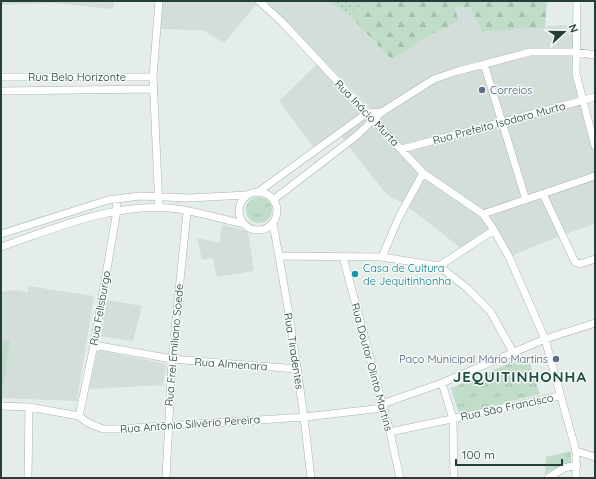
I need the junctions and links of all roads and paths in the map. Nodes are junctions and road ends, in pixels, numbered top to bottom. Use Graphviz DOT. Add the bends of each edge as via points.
graph roads {
  1 [pos="159,1"];
  2 [pos="259,1"];
  3 [pos="577,1"];
  4 [pos="576,52"];
  5 [pos="595,55"];
  6 [pos="484,64"];
  7 [pos="1,77"];
  8 [pos="152,77"];
  9 [pos="152,89"];
  10 [pos="1,91"];
  11 [pos="595,97"];
  12 [pos="582,100"];
  13 [pos="382,112"];
  14 [pos="366,113"];
  15 [pos="374,121"];
  16 [pos="502,122"];
  17 [pos="595,146"];
  18 [pos="402,149"];
  19 [pos="423,173"];
  20 [pos="595,176"];
  21 [pos="258,192"];
  22 [pos="543,194"];
  23 [pos="247,195"];
  24 [pos="158,196"];
  25 [pos="116,199"];
  26 [pos="273,200"];
  27 [pos="526,200"];
  28 [pos="159,208"];
  29 [pos="117,210"];
  30 [pos="187,212"];
  31 [pos="483,214"];
  32 [pos="244,224"];
  33 [pos="273,224"];
  34 [pos="494,230"];
  35 [pos="1,234"];
  36 [pos="1,247"];
  37 [pos="279,256"];
  38 [pos="343,256"];
  39 [pos="382,257"];
  40 [pos="595,259"];
  41 [pos="439,266"];
  42 [pos="595,323"];
  43 [pos="545,339"];
  44 [pos="94,344"];
  45 [pos="513,352"];
  46 [pos="172,359"];
  47 [pos="297,369"];
  48 [pos="442,383"];
  49 [pos="560,396"];
  50 [pos="1,406"];
  51 [pos="382,406"];
  52 [pos="29,407"];
  53 [pos="79,416"];
  54 [pos="304,417"];
  55 [pos="453,419"];
  56 [pos="167,427"];
  57 [pos="390,432"];
  58 [pos="576,452"];
  59 [pos="595,457"];
  60 [pos="577,465"];
  61 [pos="28,478"];
  62 [pos="166,478"];
  63 [pos="311,478"];
  64 [pos="400,478"];
  65 [pos="454,478"];
  66 [pos="548,478"];
  67 [pos="576,478"];
  1 -- 8 [label="street"];
  2 -- 14 [label="street, Rua Inácio Murta" via="282,22"];
  3 -- 4 [label="street"];
  4 -- 5 [label="street"];
  4 -- 6 [label="street" via="530,52"];
  4 -- 12 [label="street" via="576,74"];
  6 -- 13 [label="street" via="434,80"];
  6 -- 16 [label="street"];
  7 -- 8 [label="street, Rua Belo Horizonte"];
  8 -- 9 [label="street"];
  9 -- 10 [label="street, Rua Belo Horizonte"];
  9 -- 24 [label="street"];
  11 -- 12 [label="street, Rua Prefeito Isodoro Murta"];
  12 -- 16 [label="street, Rua Prefeito Isodoro Murta"];
  12 -- 17 [label="street"];
  13 -- 14 [label="street"];
  13 -- 15 [label="street"];
  14 -- 15 [label="street, Rua Inácio Murta"];
  14 -- 21 [label="street"];
  15 -- 18 [label="street, Rua Inácio Murta"];
  15 -- 26 [label="street"];
  16 -- 18 [label="street, Rua Prefeito Isodoro Murta"];
  16 -- 27 [label="street"];
  18 -- 19 [label="street, Rua Inácio Murta"];
  19 -- 31 [label="street, Rua Inácio Murta"];
  19 -- 39 [label="street"];
  20 -- 22 [label="street"];
  21 -- 23 [label="street"];
  21 -- 26 [label="street"];
  22 -- 27 [label="street"];
  22 -- 40 [label="street" via="575,262 580,264"];
  23 -- 24 [label="street" via="189,198"];
  23 -- 32 [label="street" via="242,200 239,212"];
  24 -- 25 [label="street"];
  24 -- 28 [label="street"];
  25 -- 29 [label="street, Rua Felisburgo"];
  25 -- 35 [label="street" via="92,204"];
  26 -- 33 [label="street" via="277,212"];
  27 -- 31 [label="street"];
  28 -- 29 [label="street"];
  28 -- 30 [label="street"];
  29 -- 36 [label="street" via="84,218"];
  29 -- 44 [label="street, Rua Felisburgo"];
  30 -- 32 [label="street"];
  30 -- 46 [label="street, Rua Frei Emiliano Soede"];
  31 -- 34 [label="street"];
  32 -- 33 [label="street" via="249,228 262,230"];
  33 -- 37 [label="street, Rua Tiradentes"];
  34 -- 41 [label="street"];
  34 -- 43 [label="street" via="509,257"];
  37 -- 38 [label="street"];
  37 -- 47 [label="street, Rua Tiradentes"];
  38 -- 39 [label="street"];
  38 -- 51 [label="street, Rua Doutor Olinto Martins"];
  39 -- 41 [label="street"];
  41 -- 45 [label="street" via="467,288 490,311"];
  42 -- 43 [label="street"];
  43 -- 45 [label="street, Rua Antônio Silvério Pereira"];
  43 -- 49 [label="street"];
  44 -- 46 [label="street, Rua Almenara"];
  44 -- 53 [label="street, Rua Felisburgo"];
  45 -- 48 [label="street, Rua Antônio Silvério Pereira"];
  46 -- 47 [label="street, Rua Almenara"];
  46 -- 56 [label="street, Rua Frei Emiliano Soede"];
  47 -- 54 [label="street, Rua Tiradentes"];
  48 -- 51 [label="street, Rua Antônio Silvério Pereira"];
  48 -- 55 [label="street"];
  49 -- 55 [label="street, Rua São Francisco"];
  49 -- 58 [label="street"];
  50 -- 52 [label="street, Rua Antônio Silvério Pereira"];
  51 -- 54 [label="street, Rua Antônio Silvério Pereira"];
  51 -- 57 [label="street, Rua Doutor Olinto Martins"];
  52 -- 53 [label="street, Rua Antônio Silvério Pereira"];
  52 -- 61 [label="street"];
  53 -- 56 [label="street, Rua Antônio Silvério Pereira" via="103,429"];
  54 -- 56 [label="street, Rua Antônio Silvério Pereira"];
  54 -- 63 [label="street, Rua Tiradentes"];
  55 -- 57 [label="street, Rua São Francisco"];
  55 -- 65 [label="street"];
  56 -- 62 [label="street, Rua Frei Emiliano Soede"];
  57 -- 64 [label="street, Rua Doutor Olinto Martins"];
  58 -- 59 [label="street"];
  58 -- 60 [label="street"];
  60 -- 66 [label="street" via="564,468"];
  60 -- 67 [label="street"];
}
